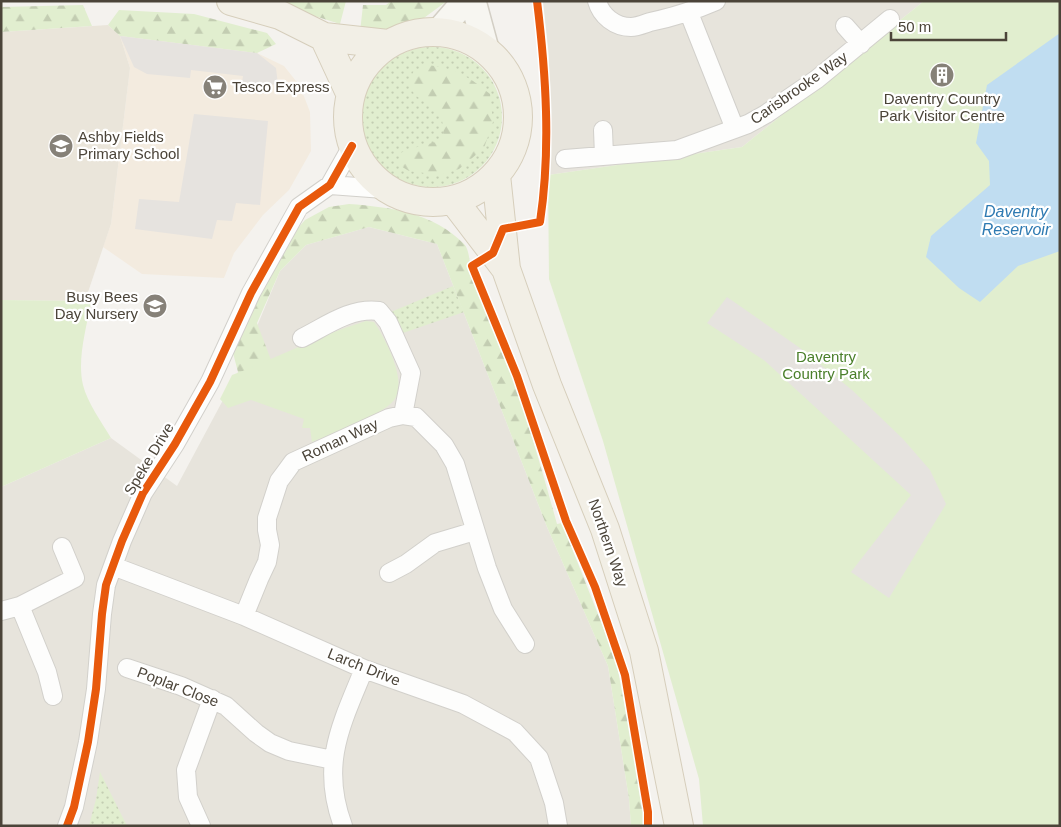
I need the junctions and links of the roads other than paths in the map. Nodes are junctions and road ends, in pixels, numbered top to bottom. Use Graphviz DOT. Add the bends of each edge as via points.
graph roads {
  1 [pos="231,1"];
  2 [pos="465,1"];
  3 [pos="474,1"];
  4 [pos="597,1"];
  5 [pos="716,1"];
  6 [pos="689,13"];
  7 [pos="890,19"];
  8 [pos="845,26"];
  9 [pos="439,31"];
  10 [pos="324,37"];
  11 [pos="388,44"];
  12 [pos="861,44"];
  13 [pos="486,49"];
  14 [pos="350,94"];
  15 [pos="735,129"];
  16 [pos="603,130"];
  17 [pos="352,146"];
  18 [pos="604,156"];
  19 [pos="565,159"];
  20 [pos="496,176"];
  21 [pos="330,185"];
  22 [pos="384,189"];
  23 [pos="454,201"];
  24 [pos="506,269"];
  25 [pos="302,338"];
  26 [pos="403,415"];
  27 [pos="475,531"];
  28 [pos="62,547"];
  29 [pos="113,566"];
  30 [pos="389,573"];
  31 [pos="8,606"];
  32 [pos="244,616"];
  33 [pos="525,644"];
  34 [pos="127,668"];
  35 [pos="364,668"];
  36 [pos="52,696"];
  37 [pos="212,699"];
  38 [pos="333,760"];
  39 [pos="67,826"];
  40 [pos="201,826"];
  41 [pos="343,826"];
  42 [pos="558,826"];
  43 [pos="679,826"];
  1 -- 10 [label="main road" via="280,15"];
  2 -- 9 [label="street"];
  3 -- 13 [label="street"];
  4 -- 6 [label="street" via="600,10 615,24 631,27"];
  5 -- 6 [label="street"];
  6 -- 15 [label="street, Carisbrooke Way"];
  7 -- 12 [label="street, Carisbrooke Way"];
  8 -- 12 [label="street, Carisbrooke Way"];
  9 -- 11 [label="main road" via="409,34"];
  9 -- 13 [label="main road" via="466,38"];
  10 -- 11 [label="main road"];
  10 -- 14 [label="main road"];
  11 -- 14 [label="main road" via="364,65"];
  12 -- 15 [label="street, Carisbrooke Way" via="766,114"];
  13 -- 20 [label="main road" via="508,75 519,108 516,142"];
  14 -- 17 [label="main road" via="346,116"];
  15 -- 18 [label="street, Carisbrooke Way" via="677,150"];
  16 -- 18 [label="street"];
  17 -- 21 [label="street, Speke Drive"];
  17 -- 22 [label="main road" via="363,168"];
  18 -- 19 [label="street, Carisbrooke Way"];
  20 -- 23 [label="main road" via="482,188"];
  20 -- 24 [label="main road"];
  21 -- 22 [label="street"];
  21 -- 29 [label="street, Speke Drive" via="299,207 274,250 210,382 143,493"];
  22 -- 23 [label="main road" via="412,201"];
  23 -- 24 [label="main road"];
  24 -- 43 [label="main road, Northern Way" via="547,385 605,529 644,651"];
  25 -- 26 [label="street" via="357,311 379,311 388,322 411,373"];
  26 -- 27 [label="street" via="416,418 444,445 455,464"];
  26 -- 32 [label="street, Roman Way" via="389,418 294,462 279,481 267,518 270,546 267,562"];
  27 -- 30 [label="street" via="435,543"];
  27 -- 33 [label="street" via="503,609"];
  28 -- 31 [label="street" via="75,578"];
  29 -- 32 [label="street, Larch Drive"];
  29 -- 39 [label="street, Speke Drive" via="106,585 88,742"];
  31 -- 36 [label="street" via="47,672"];
  32 -- 35 [label="street, Larch Drive"];
  34 -- 37 [label="street, Poplar Close"];
  35 -- 38 [label="street" via="348,707"];
  35 -- 42 [label="street, Larch Drive" via="463,704 515,732 539,758"];
  37 -- 38 [label="street, Poplar Close" via="226,706 270,743 289,751"];
  37 -- 40 [label="street" via="186,770 188,797"];
  38 -- 41 [label="street" via="335,805"];
}
